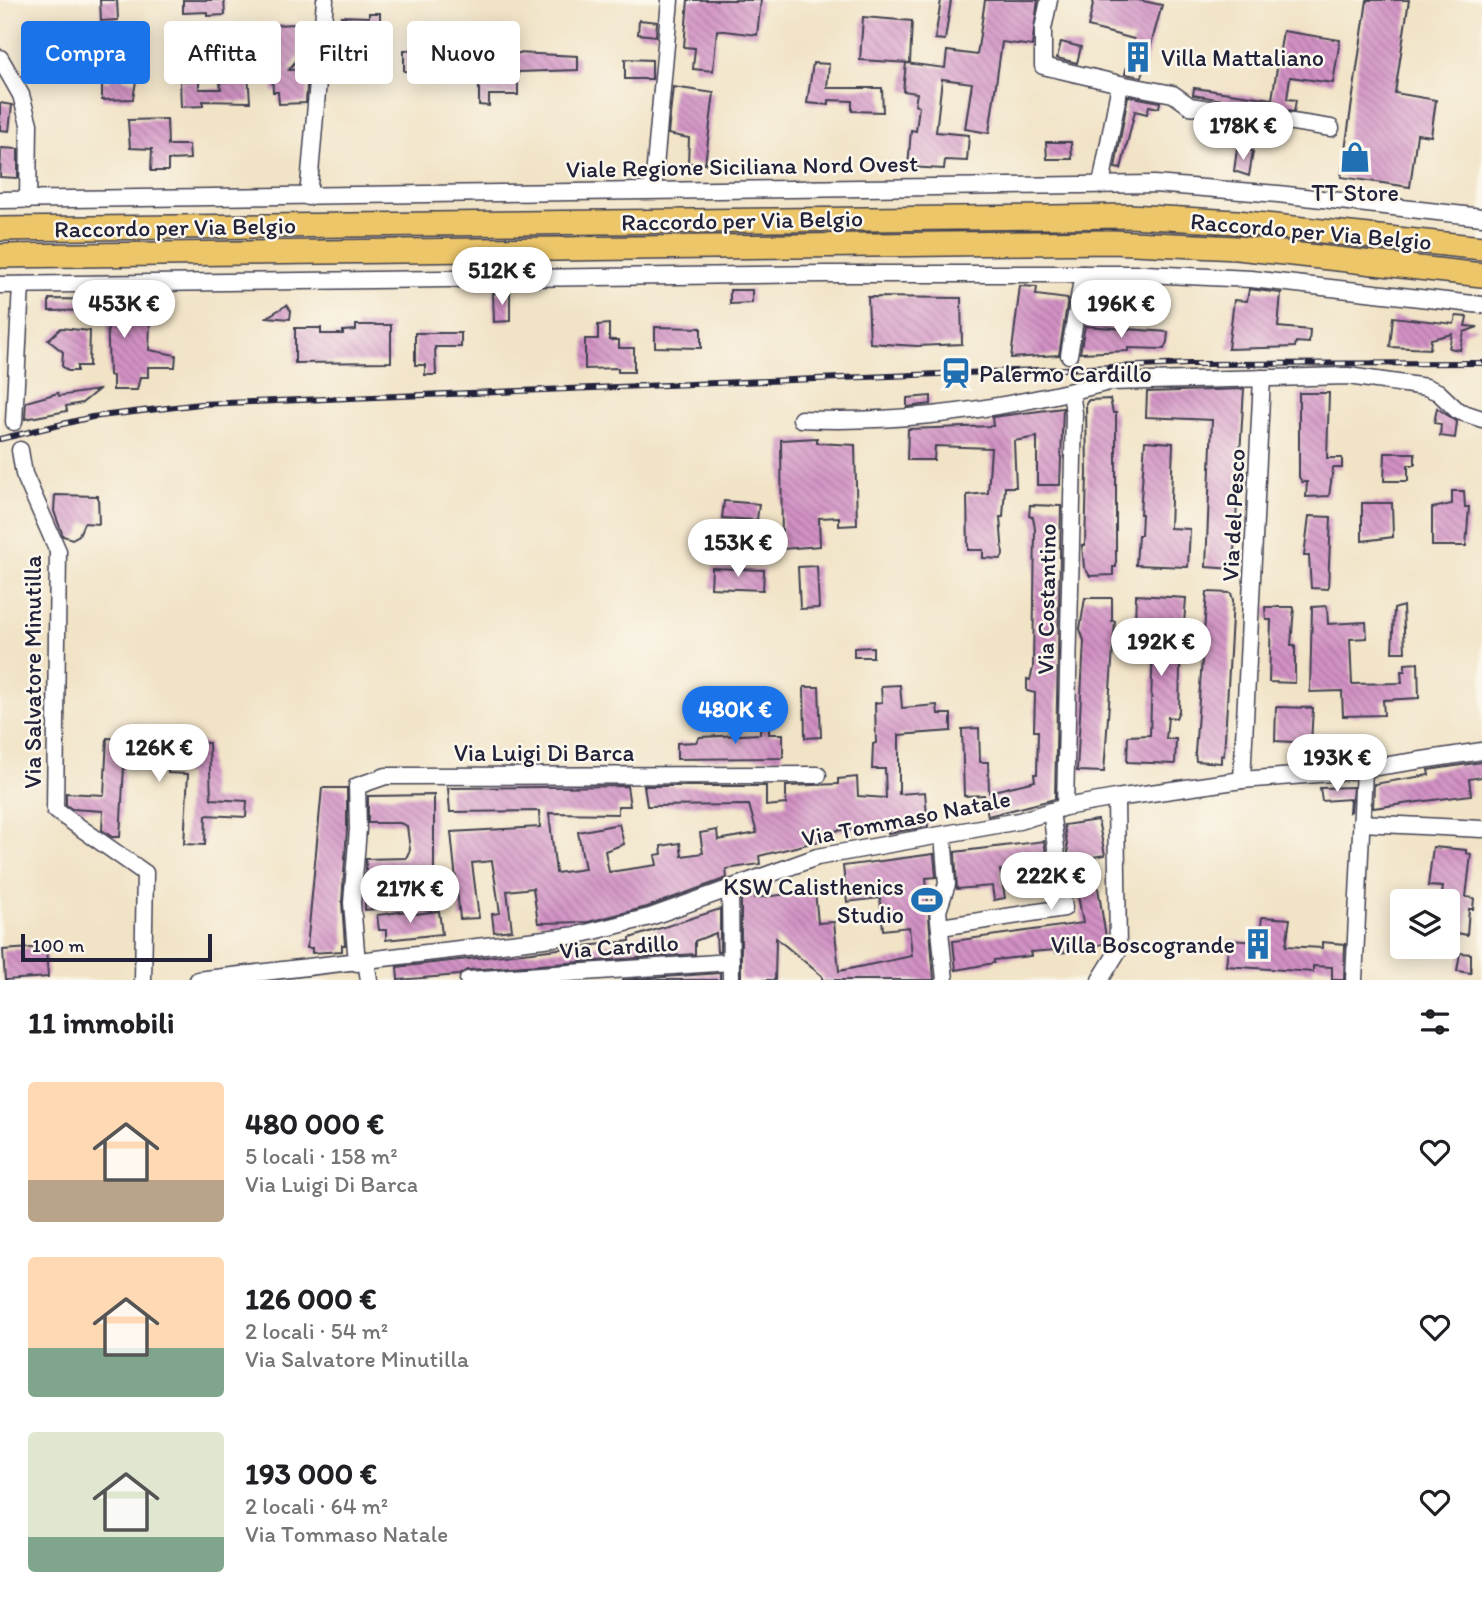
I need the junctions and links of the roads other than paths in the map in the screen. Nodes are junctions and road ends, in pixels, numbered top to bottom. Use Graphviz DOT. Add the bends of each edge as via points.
graph roads {
  1 [pos="325,0"];
  2 [pos="670,0"];
  3 [pos="1049,0"];
  4 [pos="0,58"];
  5 [pos="1120,84"];
  6 [pos="1331,128"];
  7 [pos="1101,185"];
  8 [pos="653,189"];
  9 [pos="308,197"];
  10 [pos="0,200"];
  11 [pos="28,200"];
  12 [pos="1482,217"];
  13 [pos="0,223"];
  14 [pos="0,229"];
  15 [pos="44,229"];
  16 [pos="1482,248"];
  17 [pos="0,257"];
  18 [pos="1083,274"];
  19 [pos="1482,275"];
  20 [pos="0,285"];
  21 [pos="21,285"];
  22 [pos="1482,305"];
  23 [pos="1069,355"];
  24 [pos="1262,378"];
  25 [pos="1071,392"];
  26 [pos="801,419"];
  27 [pos="1482,419"];
  28 [pos="14,422"];
  29 [pos="20,450"];
  30 [pos="1482,751"];
  31 [pos="1364,769"];
  32 [pos="818,775"];
  33 [pos="1242,780"];
  34 [pos="1116,798"];
  35 [pos="1058,809"];
  36 [pos="1361,823"];
  37 [pos="1482,829"];
  38 [pos="943,835"];
  39 [pos="730,888"];
  40 [pos="941,926"];
  41 [pos="731,962"];
  42 [pos="354,967"];
  43 [pos="143,980"];
  44 [pos="198,980"];
  45 [pos="369,980"];
  46 [pos="468,980"];
  47 [pos="732,980"];
  48 [pos="945,980"];
  49 [pos="1100,980"];
  50 [pos="1354,980"];
  1 -- 9 [label="street"];
  2 -- 8 [label="street"];
  3 -- 5 [label="street" via="1043,66"];
  4 -- 11 [label="street" via="21,95 29,124"];
  5 -- 6 [label="street" via="1172,94 1190,106"];
  5 -- 7 [label="street"];
  7 -- 8 [label="street, Viale Regione Siciliana Nord Ovest"];
  7 -- 12 [label="street, Viale Regione Siciliana Nord Ovest" via="1154,184 1278,194"];
  8 -- 9 [label="street, Viale Regione Siciliana Nord Ovest"];
  9 -- 11 [label="street, Viale Regione Siciliana Nord Ovest"];
  10 -- 11 [label="street, Viale Regione Siciliana Nord Ovest"];
  13 -- 15 [label="highway"];
  14 -- 15 [label="highway, Raccordo per Via Belgio"];
  15 -- 16 [label="highway, Raccordo per Via Belgio" via="1129,216 1237,222"];
  17 -- 19 [label="highway, Raccordo per Via Belgio" via="1112,242 1250,249"];
  18 -- 21 [label="street"];
  18 -- 22 [label="street" via="1251,279"];
  18 -- 23 [label="street"];
  20 -- 21 [label="street"];
  21 -- 28 [label="street"];
  24 -- 25 [label="street" via="1110,383"];
  24 -- 27 [label="street" via="1390,380 1438,392 1458,411"];
  24 -- 33 [label="street, Via del Pesco"];
  25 -- 26 [label="street" via="931,416 859,422"];
  25 -- 35 [label="street, Via Costantino"];
  29 -- 43 [label="street, Via Salvatore Minutilla" via="24,474 58,551 55,810 145,873"];
  30 -- 31 [label="street, Via Tommaso Natale"];
  31 -- 33 [label="street, Via Tommaso Natale"];
  31 -- 36 [label="street"];
  32 -- 42 [label="street, Via Luigi Di Barca" via="386,776 357,786"];
  33 -- 34 [label="street, Via Tommaso Natale"];
  34 -- 35 [label="street, Via Tommaso Natale"];
  34 -- 49 [label="street" via="1118,951"];
  35 -- 38 [label="street, Via Tommaso Natale"];
  35 -- 40 [label="street, Via Costantino" via="1064,908"];
  36 -- 37 [label="street"];
  36 -- 50 [label="street"];
  38 -- 39 [label="street, Via Tommaso Natale" via="817,857"];
  38 -- 40 [label="street" via="947,884 938,911"];
  39 -- 41 [label="street"];
  39 -- 42 [label="street, Via Tommaso Natale" via="614,928"];
  40 -- 48 [label="street"];
  41 -- 46 [label="street, Via Cardillo"];
  41 -- 47 [label="street"];
  42 -- 44 [label="street, Via Tommaso Natale"];
  42 -- 45 [label="street"];
}
